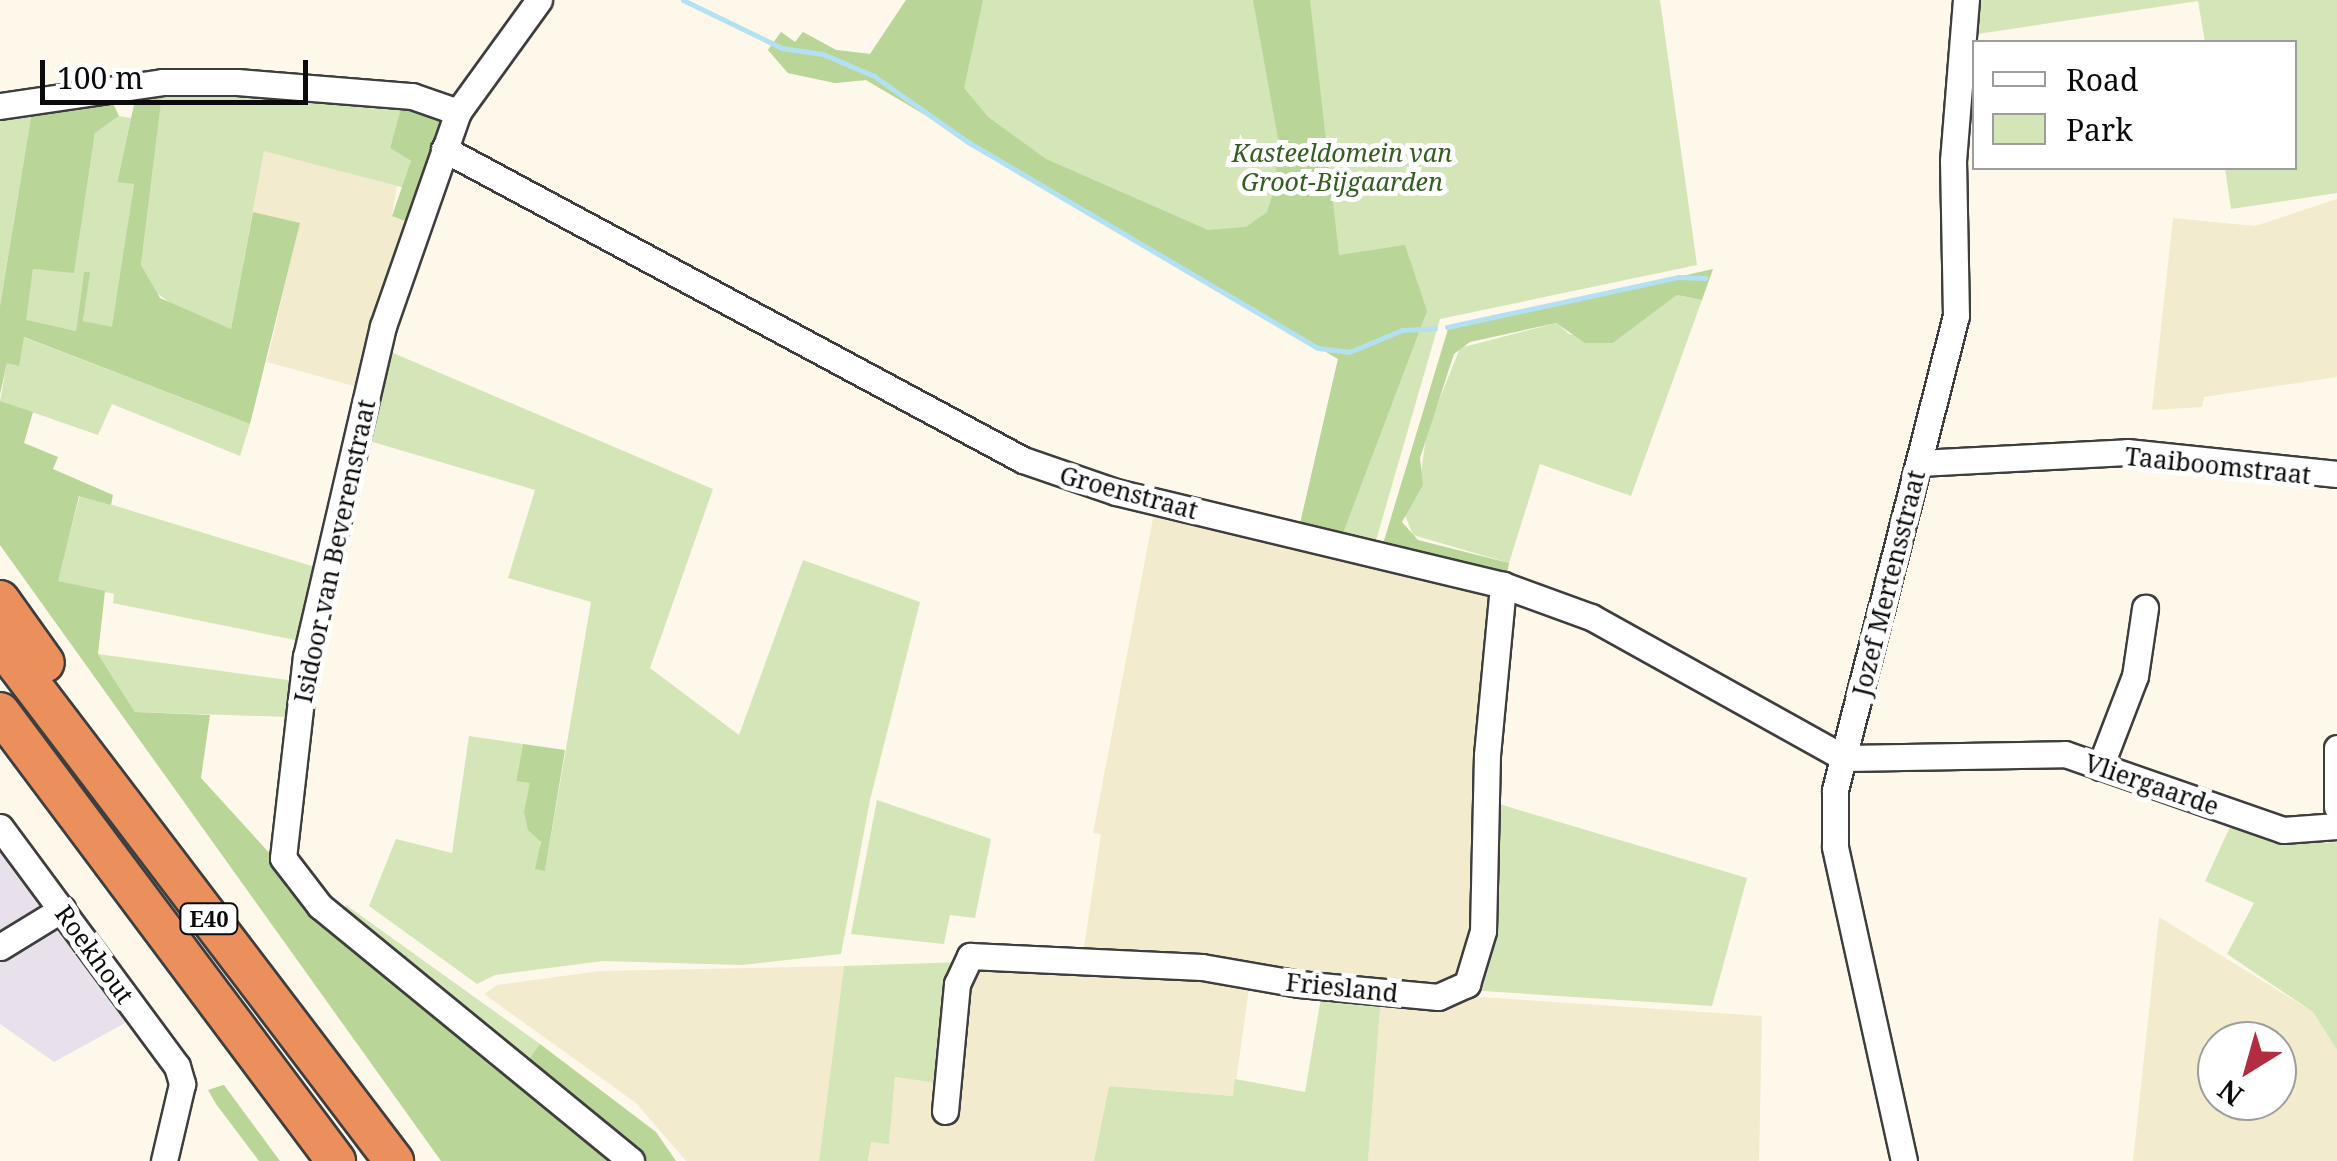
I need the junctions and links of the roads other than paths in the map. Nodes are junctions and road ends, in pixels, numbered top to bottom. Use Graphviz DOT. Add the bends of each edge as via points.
graph roads {
  1 [pos="539,0"];
  2 [pos="1966,0"];
  3 [pos="0,106"];
  4 [pos="458,112"];
  5 [pos="444,149"];
  6 [pos="1919,463"];
  7 [pos="2337,474"];
  8 [pos="1503,585"];
  9 [pos="0,600"];
  10 [pos="2145,608"];
  11 [pos="0,643"];
  12 [pos="0,712"];
  13 [pos="2337,748"];
  14 [pos="1844,758"];
  15 [pos="2100,766"];
  16 [pos="2337,807"];
  17 [pos="2337,826"];
  18 [pos="0,827"];
  19 [pos="62,909"];
  20 [pos="0,947"];
  21 [pos="310,1048"];
  22 [pos="944,1111"];
  23 [pos="164,1161"];
  24 [pos="336,1161"];
  25 [pos="394,1161"];
  26 [pos="631,1161"];
  27 [pos="1904,1161"];
  1 -- 4 [label="street, Isidoor van Beverenstraat"];
  2 -- 6 [label="street, Jozef Mertensstraat" via="1953,161 1956,316"];
  3 -- 4 [label="street" via="162,82 218,82 412,96"];
  4 -- 5 [label="street, Isidoor van Beverenstraat"];
  5 -- 8 [label="street, Groenstraat" via="1023,460 1116,492"];
  5 -- 26 [label="street, Isidoor van Beverenstraat" via="383,326 306,656 283,858 320,906"];
  6 -- 7 [label="street, Taaiboomstraat" via="2126,452"];
  6 -- 14 [label="street, Jozef Mertensstraat"];
  8 -- 14 [label="street, Groenstraat" via="1592,618"];
  8 -- 22 [label="street, Friesland" via="1487,754 1484,931 1467,984 1438,997 1299,984 1202,966 970,956 958,984"];
  9 -- 21 [label="highway"];
  10 -- 15 [label="street" via="2135,676"];
  11 -- 21 [label="highway, E40"];
  12 -- 24 [label="highway, E40"];
  13 -- 16 [label="street"];
  14 -- 15 [label="street, Vliergaarde" via="2064,754"];
  14 -- 27 [label="street, Jozef Mertensstraat" via="1835,790 1835,846"];
  15 -- 17 [label="street, Vliergaarde" via="2284,830"];
  18 -- 19 [label="street, Roekhout"];
  19 -- 20 [label="street"];
  19 -- 23 [label="street, Roekhout" via="178,1066 182,1084"];
  21 -- 25 [label="highway, E40"];
}
